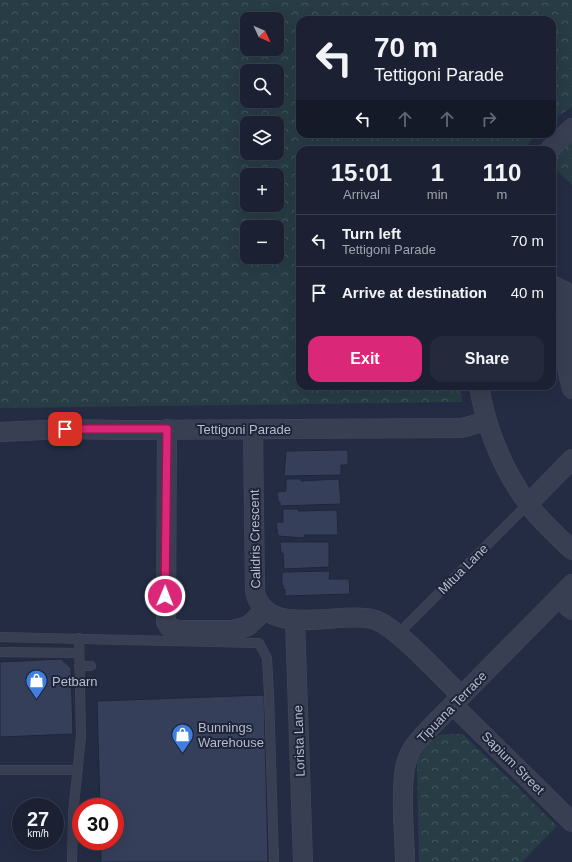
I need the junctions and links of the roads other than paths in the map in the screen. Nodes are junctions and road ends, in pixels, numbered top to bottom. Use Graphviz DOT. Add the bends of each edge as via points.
graph roads {
  1 [pos="572,128"];
  2 [pos="553,146"];
  3 [pos="556,287"];
  4 [pos="572,389"];
  5 [pos="480,390"];
  6 [pos="486,422"];
  7 [pos="167,429"];
  8 [pos="253,429"];
  9 [pos="0,432"];
  10 [pos="572,458"];
  11 [pos="528,504"];
  12 [pos="572,550"];
  13 [pos="572,584"];
  14 [pos="558,598"];
  15 [pos="265,610"];
  16 [pos="572,610"];
  17 [pos="295,619"];
  18 [pos="398,634"];
  19 [pos="0,637"];
  20 [pos="79,638"];
  21 [pos="0,652"];
  22 [pos="79,653"];
  23 [pos="79,666"];
  24 [pos="91,666"];
  25 [pos="457,700"];
  26 [pos="0,770"];
  27 [pos="78,770"];
  28 [pos="572,822"];
  29 [pos="72,862"];
  30 [pos="274,862"];
  31 [pos="303,862"];
  32 [pos="405,862"];
  1 -- 2 [label="street"];
  3 -- 4 [label="street" via="566,292 568,301 565,354"];
  5 -- 6 [label="street"];
  6 -- 8 [label="street, Tettigoni Parade" via="462,428"];
  6 -- 11 [label="street" via="502,461"];
  7 -- 8 [label="street, Tettigoni Parade"];
  7 -- 9 [label="street, Tettigoni Parade"];
  7 -- 15 [label="street" via="166,622 169,627 178,630 233,630 248,626"];
  8 -- 15 [label="street, Calidris Crescent" via="255,591"];
  10 -- 11 [label="street"];
  11 -- 12 [label="street"];
  11 -- 18 [label="lane, Mitua Lane"];
  13 -- 14 [label="street, Tipuana Terrace"];
  14 -- 16 [label="street"];
  14 -- 25 [label="street, Tipuana Terrace"];
  15 -- 17 [label="street" via="277,618"];
  17 -- 18 [label="street" via="372,619 385,624"];
  17 -- 31 [label="street, Lorista Lane"];
  18 -- 25 [label="street"];
  19 -- 20 [label="lane"];
  20 -- 22 [label="lane"];
  20 -- 30 [label="lane" via="259,643 267,658 270,695"];
  21 -- 22 [label="lane"];
  22 -- 23 [label="lane"];
  23 -- 24 [label="lane"];
  23 -- 27 [label="lane" via="81,737"];
  25 -- 28 [label="street, Sapium Street"];
  25 -- 32 [label="street, Tipuana Terrace" via="418,741 405,767"];
  26 -- 27 [label="lane"];
  27 -- 29 [label="lane" via="73,814"];
}
